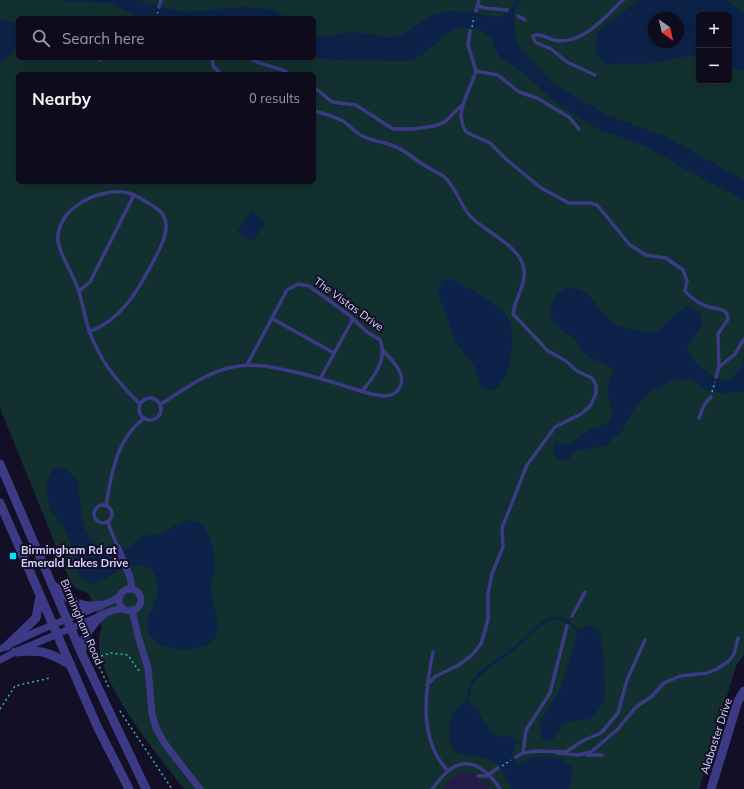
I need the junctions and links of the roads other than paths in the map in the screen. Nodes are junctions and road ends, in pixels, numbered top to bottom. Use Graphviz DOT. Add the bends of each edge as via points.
graph roads {
  1 [pos="161,0"];
  2 [pos="480,0"];
  3 [pos="623,0"];
  4 [pos="478,6"];
  5 [pos="159,7"];
  6 [pos="507,10"];
  7 [pos="476,11"];
  8 [pos="518,16"];
  9 [pos="525,20"];
  10 [pos="470,31"];
  11 [pos="212,60"];
  12 [pos="253,60"];
  13 [pos="476,71"];
  14 [pos="219,72"];
  15 [pos="286,72"];
  16 [pos="595,75"];
  17 [pos="316,89"];
  18 [pos="461,106"];
  19 [pos="316,112"];
  20 [pos="579,129"];
  21 [pos="134,195"];
  22 [pos="79,291"];
  23 [pos="271,318"];
  24 [pos="353,319"];
  25 [pos="89,332"];
  26 [pos="744,340"];
  27 [pos="383,350"];
  28 [pos="334,353"];
  29 [pos="247,365"];
  30 [pos="719,366"];
  31 [pos="716,377"];
  32 [pos="320,379"];
  33 [pos="362,391"];
  34 [pos="711,397"];
  35 [pos="140,404"];
  36 [pos="161,404"];
  37 [pos="144,418"];
  38 [pos="699,418"];
  39 [pos="0,464"];
  40 [pos="0,503"];
  41 [pos="106,505"];
  42 [pos="108,523"];
  43 [pos="118,548"];
  44 [pos="54,587"];
  45 [pos="132,589"];
  46 [pos="585,592"];
  47 [pos="40,596"];
  48 [pos="120,596"];
  49 [pos="124,609"];
  50 [pos="101,610"];
  51 [pos="132,610"];
  52 [pos="572,616"];
  53 [pos="67,619"];
  54 [pos="53,625"];
  55 [pos="567,626"];
  56 [pos="71,628"];
  57 [pos="57,634"];
  58 [pos="738,638"];
  59 [pos="645,640"];
  60 [pos="7,649"];
  61 [pos="81,652"];
  62 [pos="433,652"];
  63 [pos="0,660"];
  64 [pos="71,665"];
  65 [pos="427,684"];
  66 [pos="744,691"];
  67 [pos="523,753"];
  68 [pos="558,753"];
  69 [pos="584,755"];
  70 [pos="602,755"];
  71 [pos="516,757"];
  72 [pos="498,768"];
  73 [pos="448,771"];
  74 [pos="490,774"];
  75 [pos="478,776"];
  76 [pos="129,789"];
  77 [pos="146,789"];
  78 [pos="200,789"];
  79 [pos="432,789"];
  80 [pos="500,789"];
  81 [pos="712,789"];
  1 -- 5 [label="lane"];
  2 -- 4 [label="lane"];
  3 -- 16 [label="lane" via="583,35 560,41 541,35 533,36 535,42 551,49 567,62"];
  4 -- 6 [label="lane"];
  4 -- 7 [label="lane"];
  8 -- 9 [label="lane"];
  10 -- 13 [label="lane" via="468,45"];
  11 -- 14 [label="lane" via="213,66"];
  12 -- 15 [label="lane"];
  13 -- 18 [label="lane"];
  13 -- 20 [label="lane" via="498,75 518,92 537,98 569,117"];
  17 -- 18 [label="lane" via="332,102 356,105 393,128 434,126 445,122"];
  18 -- 30 [label="lane" via="461,118 466,132 490,143 541,188 569,203 597,205 623,238 638,251 666,258 683,270 687,281 685,291 688,296 706,306 724,310 728,314 728,319 718,334"];
  19 -- 65 [label="lane" via="343,121 361,136 410,153 422,164 443,176 456,190 470,217 507,245 522,262 525,279 516,297 513,314 548,351 592,378 596,385 591,405 581,414 555,427 527,466 502,528 503,547 492,574 488,594 488,620 481,644 459,665 436,676"];
  21 -- 22 [label="lane" via="90,282"];
  21 -- 22 [label="lane" via="120,192 94,197 79,204 66,217 58,236 59,245"];
  21 -- 25 [label="lane" via="152,205 164,217 166,228 163,239 134,297 112,320"];
  22 -- 25 [label="lane"];
  23 -- 24 [label="lane, The Vistas Drive" via="287,290 298,284 309,286"];
  23 -- 28 [label="lane"];
  23 -- 29 [label="lane, The Vistas Drive"];
  24 -- 27 [label="lane, The Vistas Drive" via="380,340"];
  24 -- 28 [label="lane"];
  25 -- 35 [label="lane" via="104,363"];
  26 -- 30 [label="lane" via="735,354"];
  27 -- 33 [label="lane" via="375,373"];
  27 -- 33 [label="lane, The Vistas Drive" via="399,368 401,385 395,393 387,396"];
  28 -- 32 [label="lane"];
  29 -- 32 [label="lane" via="274,368"];
  29 -- 36 [label="lane" via="233,366 213,373"];
  30 -- 31 [label="lane"];
  32 -- 33 [label="lane"];
  34 -- 38 [label="lane" via="704,405"];
  35 -- 36 [label="lane" via="148,397 156,399"];
  35 -- 37 [label="lane" via="139,412"];
  36 -- 37 [label="lane" via="161,411 157,417 151,420"];
  37 -- 41 [label="lane" via="132,427 122,442 113,467"];
  39 -- 44 [label="street, Birmingham Road"];
  40 -- 47 [label="street"];
  41 -- 42 [label="lane" via="112,512 112,518"];
  41 -- 42 [label="lane" via="99,506 94,514 98,522"];
  42 -- 43 [label="lane"];
  43 -- 45 [label="street"];
  44 -- 50 [label="street" via="72,601"];
  44 -- 53 [label="street, Birmingham Road"];
  45 -- 48 [label="street" via="125,590"];
  45 -- 51 [label="street" via="141,597 139,605"];
  46 -- 52 [label="lane"];
  47 -- 54 [label="street"];
  47 -- 60 [label="street" via="36,618"];
  48 -- 49 [label="street" via="120,603"];
  48 -- 50 [label="street"];
  49 -- 50 [label="street"];
  49 -- 51 [label="street"];
  50 -- 53 [label="street"];
  50 -- 56 [label="street"];
  50 -- 61 [label="street" via="84,637"];
  51 -- 78 [label="street" via="148,668 152,714 156,728 168,749"];
  53 -- 54 [label="street"];
  53 -- 56 [label="street, Birmingham Road"];
  54 -- 57 [label="street"];
  54 -- 60 [label="street"];
  55 -- 67 [label="lane" via="550,693 526,730"];
  56 -- 57 [label="street"];
  56 -- 61 [label="street, Birmingham Road"];
  57 -- 60 [label="street"];
  57 -- 64 [label="street"];
  58 -- 69 [label="lane" via="734,654 729,661 707,674 680,676 664,683 651,697 636,707 617,730"];
  59 -- 68 [label="lane" via="627,680 615,718 595,736 566,752"];
  60 -- 63 [label="street"];
  60 -- 64 [label="street" via="47,652"];
  61 -- 77 [label="street, Birmingham Road"];
  62 -- 65 [label="lane"];
  64 -- 76 [label="street" via="97,726"];
  65 -- 73 [label="lane" via="425,710 434,752"];
  66 -- 81 [label="street, Alabaster Drive" via="738,701"];
  67 -- 68 [label="lane"];
  67 -- 71 [label="lane"];
  68 -- 69 [label="lane"];
  69 -- 70 [label="lane"];
  72 -- 74 [label="lane"];
  73 -- 74 [label="lane" via="461,764 483,769"];
  73 -- 79 [label="lane"];
  74 -- 75 [label="lane"];
  74 -- 80 [label="lane"];
}
